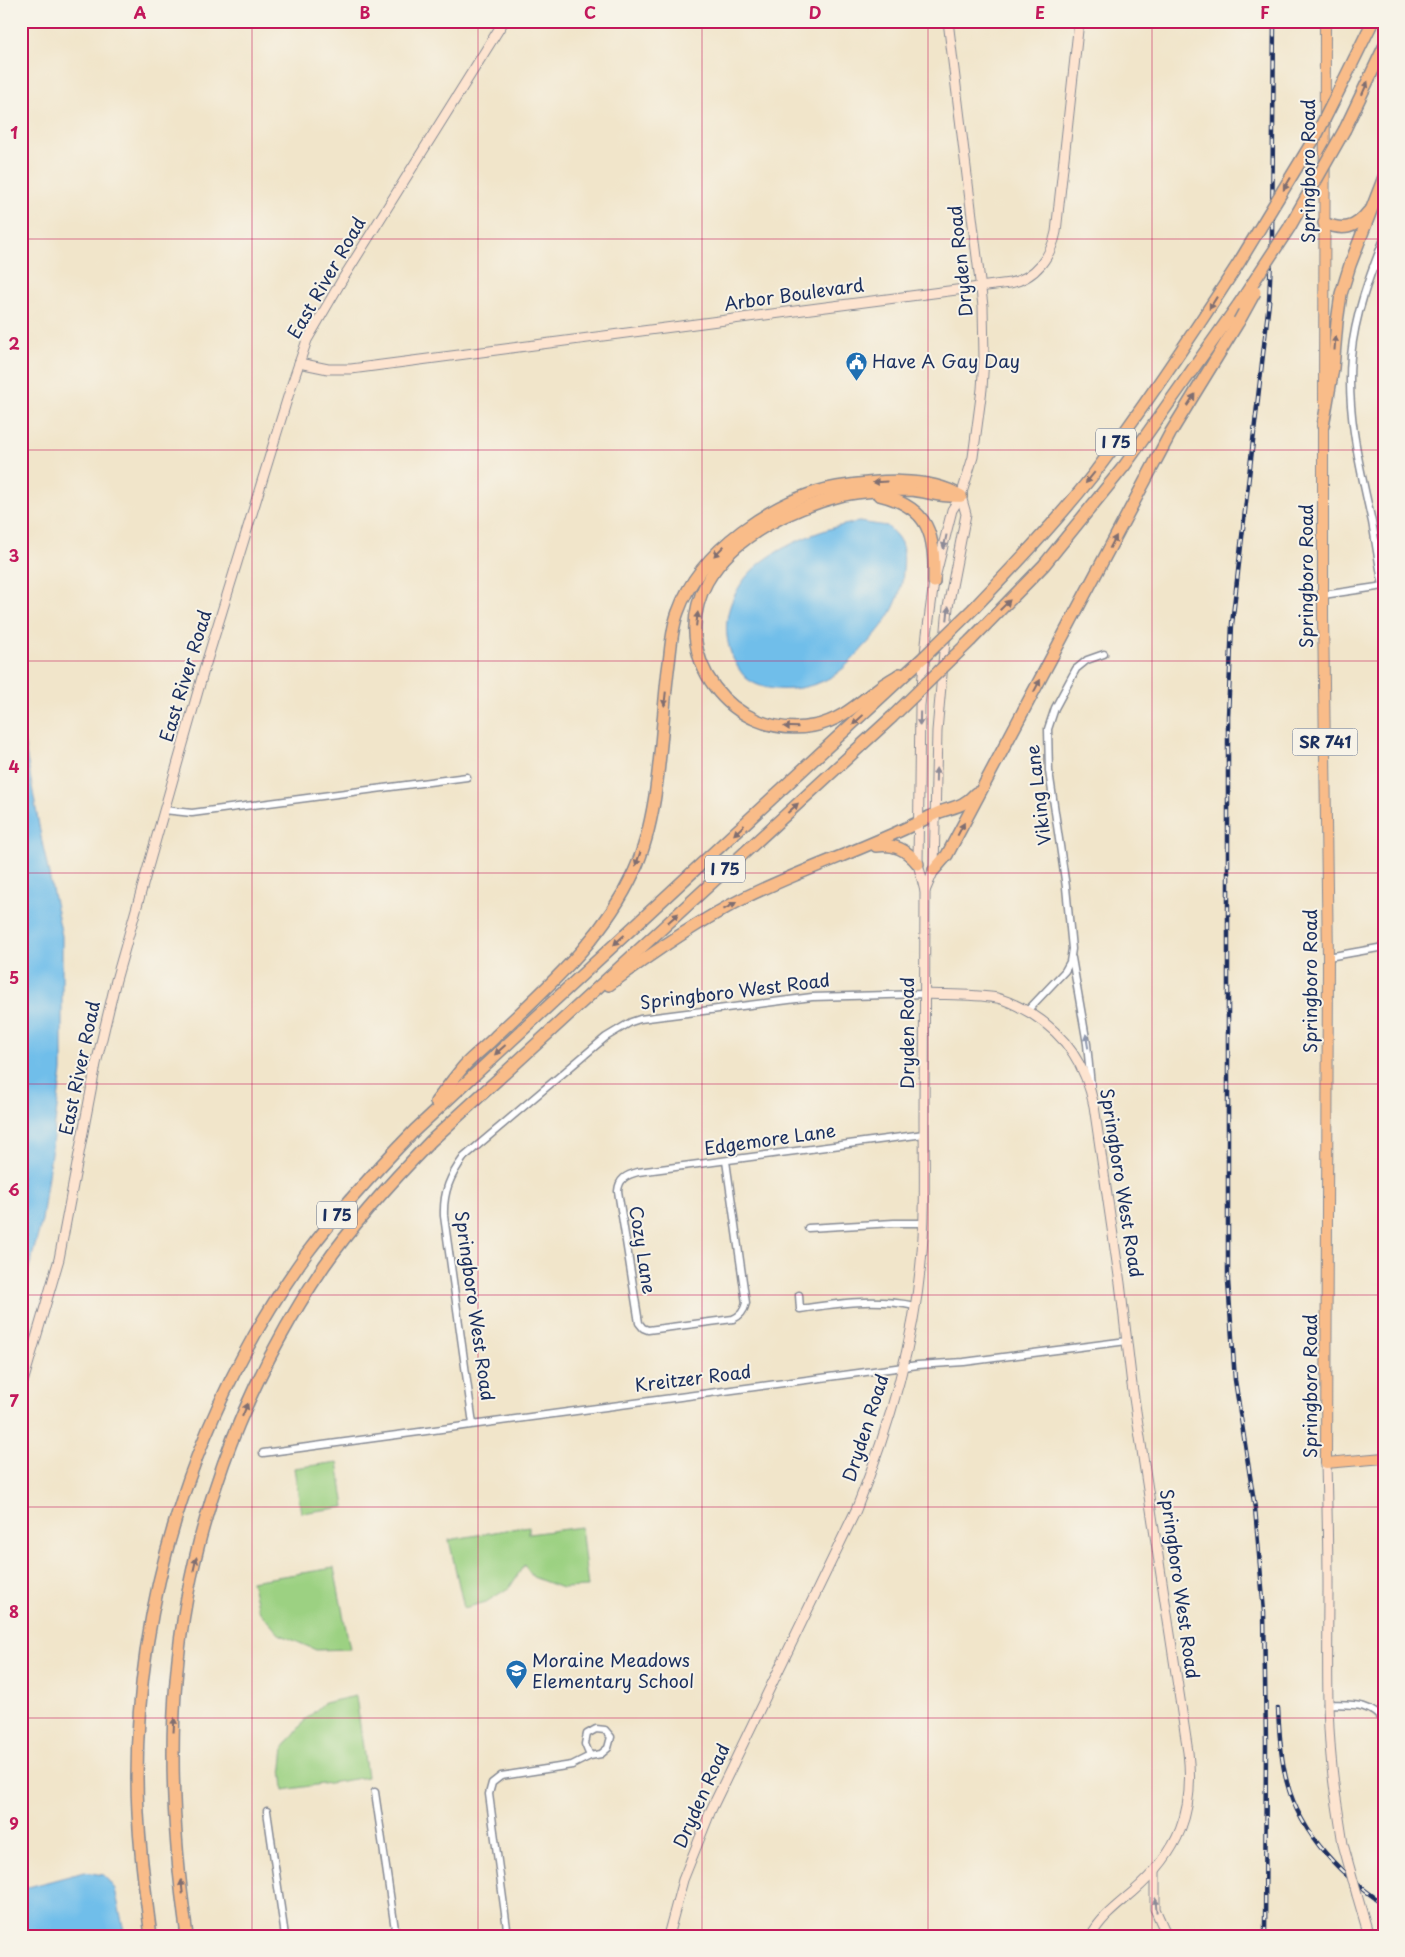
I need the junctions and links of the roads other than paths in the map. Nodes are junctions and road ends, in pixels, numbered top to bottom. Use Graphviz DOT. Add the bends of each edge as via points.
graph roads {
  1 [pos="504,21"];
  2 [pos="948,21"];
  3 [pos="1080,21"];
  4 [pos="1326,21"];
  5 [pos="1373,21"];
  6 [pos="1384,48"];
  7 [pos="1384,176"];
  8 [pos="1374,202"];
  9 [pos="1324,223"];
  10 [pos="1289,228"];
  11 [pos="1384,239"];
  12 [pos="1373,267"];
  13 [pos="1384,267"];
  14 [pos="981,286"];
  15 [pos="299,363"];
  16 [pos="1323,426"];
  17 [pos="868,493"];
  18 [pos="961,496"];
  19 [pos="934,582"];
  20 [pos="1383,586"];
  21 [pos="1323,595"];
  22 [pos="1104,654"];
  23 [pos="894,682"];
  24 [pos="1002,751"];
  25 [pos="467,777"];
  26 [pos="164,810"];
  27 [pos="936,813"];
  28 [pos="918,823"];
  29 [pos="860,849"];
  30 [pos="918,864"];
  31 [pos="934,870"];
  32 [pos="925,891"];
  33 [pos="1384,947"];
  34 [pos="1072,955"];
  35 [pos="1328,957"];
  36 [pos="925,994"];
  37 [pos="1027,1011"];
  38 [pos="560,1022"];
  39 [pos="1091,1090"];
  40 [pos="415,1130"];
  41 [pos="924,1134"];
  42 [pos="726,1161"];
  43 [pos="621,1180"];
  44 [pos="924,1224"];
  45 [pos="808,1228"];
  46 [pos="799,1295"];
  47 [pos="915,1306"];
  48 [pos="1127,1340"];
  49 [pos="904,1367"];
  50 [pos="21,1389"];
  51 [pos="473,1424"];
  52 [pos="263,1453"];
  53 [pos="1384,1458"];
  54 [pos="1326,1463"];
  55 [pos="1327,1704"];
  56 [pos="1384,1722"];
  57 [pos="590,1756"];
  58 [pos="376,1792"];
  59 [pos="266,1811"];
  60 [pos="1155,1871"];
  61 [pos="151,1936"];
  62 [pos="188,1936"];
  63 [pos="285,1936"];
  64 [pos="396,1936"];
  65 [pos="508,1936"];
  66 [pos="668,1936"];
  67 [pos="1091,1936"];
  68 [pos="1167,1936"];
  69 [pos="1369,1936"];
  1 -- 15 [label="street, East River Road" via="322,312"];
  2 -- 14 [label="street, Dryden Road"];
  3 -- 14 [label="street, Arbor Boulevard" via="1053,244 1044,260 1026,278"];
  4 -- 9 [label="main road, Springboro Road / SR 741"];
  5 -- 23 [label="highway, I 75, one-way, bridge" via="1317,134 1240,261 1194,334 1093,475 974,608 924,658"];
  10 -- 6 [label="highway, I 75, one-way, bridge" via="1346,128"];
  7 -- 8 [label="highway"];
  8 -- 9 [label="highway" via="1363,218 1352,226 1336,228"];
  16 -- 8 [label="highway, one-way" via="1341,294"];
  9 -- 16 [label="main road, Springboro Road / SR 741"];
  24 -- 10 [label="highway, one-way, bridge" via="1171,432 1239,322"];
  38 -- 10 [label="highway, I 75, one-way, bridge" via="891,718 1044,565 1125,465"];
  11 -- 12 [label="street"];
  12 -- 13 [label="street"];
  12 -- 20 [label="street" via="1354,334 1350,400 1357,459"];
  14 -- 15 [label="street, Arbor Boulevard" via="351,368 328,369"];
  14 -- 18 [label="street, Dryden Road" via="984,306 982,390 972,457"];
  15 -- 26 [label="street, East River Road"];
  16 -- 21 [label="main road, Springboro Road / SR 741"];
  17 -- 18 [label="highway" via="909,490 946,497"];
  17 -- 19 [label="highway" via="900,501 925,522 933,547"];
  23 -- 17 [label="highway, one-way" via="840,716 814,726 787,728 751,719 734,708 714,687 697,653 695,624 700,600 707,582 737,546 788,514 846,495"];
  18 -- 19 [label="street, Dryden Road, one-way" via="952,510"];
  27 -- 18 [label="street, Dryden Road, one-way" via="937,731 948,613 966,514"];
  18 -- 40 [label="highway, one-way" via="948,488 912,482 878,482 832,488 766,514 728,541 707,563 683,600 673,630 655,794 634,871 603,926 580,954 465,1065"];
  19 -- 28 [label="street, Dryden Road, one-way" via="920,706"];
  20 -- 21 [label="street"];
  21 -- 35 [label="main road, Springboro Road / SR 741"];
  22 -- 34 [label="street, Viking Lane" via="1087,660 1076,669 1055,708 1048,729 1049,771"];
  23 -- 40 [label="highway, I 75, one-way"];
  24 -- 27 [label="highway" via="972,798 955,808"];
  31 -- 24 [label="highway, one-way" via="947,855"];
  25 -- 26 [label="street" via="192,813"];
  26 -- 50 [label="street, East River Road" via="105,1025 60,1259"];
  27 -- 28 [label="highway"];
  27 -- 31 [label="street, Dryden Road"];
  28 -- 29 [label="highway"];
  28 -- 30 [label="street, Dryden Road"];
  29 -- 30 [label="highway" via="896,846 905,850"];
  38 -- 29 [label="highway, one-way" via="680,933 747,897"];
  30 -- 32 [label="street, Dryden Road"];
  31 -- 32 [label="street, Dryden Road"];
  32 -- 36 [label="street, Dryden Road"];
  33 -- 35 [label="street"];
  34 -- 37 [label="street" via="1059,979"];
  39 -- 34 [label="street, Viking Lane, one-way"];
  35 -- 54 [label="main road, Springboro Road / SR 741"];
  36 -- 37 [label="street, Springboro West Road" via="999,999"];
  36 -- 41 [label="street, Dryden Road"];
  36 -- 51 [label="street, Springboro West Road" via="812,997 631,1022 606,1037 464,1157 448,1182 444,1216"];
  37 -- 39 [label="street, Springboro West Road" via="1063,1039 1081,1065"];
  62 -- 38 [label="highway, I 75, one-way" via="174,1775 176,1681 190,1583 228,1452 260,1376 280,1339 324,1266 344,1240 391,1182 431,1141"];
  39 -- 48 [label="street, Springboro West Road"];
  40 -- 61 [label="highway, I 75" via="364,1182 314,1245 261,1324 214,1414 178,1511 155,1597 139,1709 138,1811"];
  41 -- 42 [label="street, Edgemore Lane"];
  41 -- 44 [label="street, Dryden Road"];
  42 -- 43 [label="street, Edgemore Lane" via="638,1172"];
  42 -- 43 [label="street, Cozy Lane" via="746,1304 738,1317 732,1319 648,1330 640,1325 618,1191"];
  44 -- 45 [label="street"];
  44 -- 47 [label="street, Dryden Road"];
  46 -- 47 [label="street" via="800,1308 866,1301"];
  47 -- 49 [label="street, Dryden Road"];
  48 -- 49 [label="street, Kreitzer Road"];
  48 -- 60 [label="street, Springboro West Road" via="1190,1769 1189,1800 1183,1825 1168,1855"];
  49 -- 51 [label="street, Kreitzer Road"];
  49 -- 66 [label="street, Dryden Road" via="871,1474 711,1810 683,1880"];
  51 -- 52 [label="street, Kreitzer Road"];
  53 -- 54 [label="main road"];
  54 -- 55 [label="street, Springboro Road / SR 741"];
  55 -- 56 [label="street" via="1363,1706 1376,1712"];
  55 -- 69 [label="street, Springboro Road / SR 741, bridge" via="1334,1792 1343,1844"];
  57 -- 57 [label="street" via="585,1744 588,1734 596,1729 604,1730 611,1737 608,1748 601,1754"];
  57 -- 65 [label="street" via="572,1765 501,1776 492,1783 489,1794 491,1818"];
  58 -- 64 [label="street"];
  59 -- 63 [label="street"];
  60 -- 67 [label="street, Springboro West Road" via="1102,1919"];
  68 -- 60 [label="street, one-way" via="1155,1908"];
}
